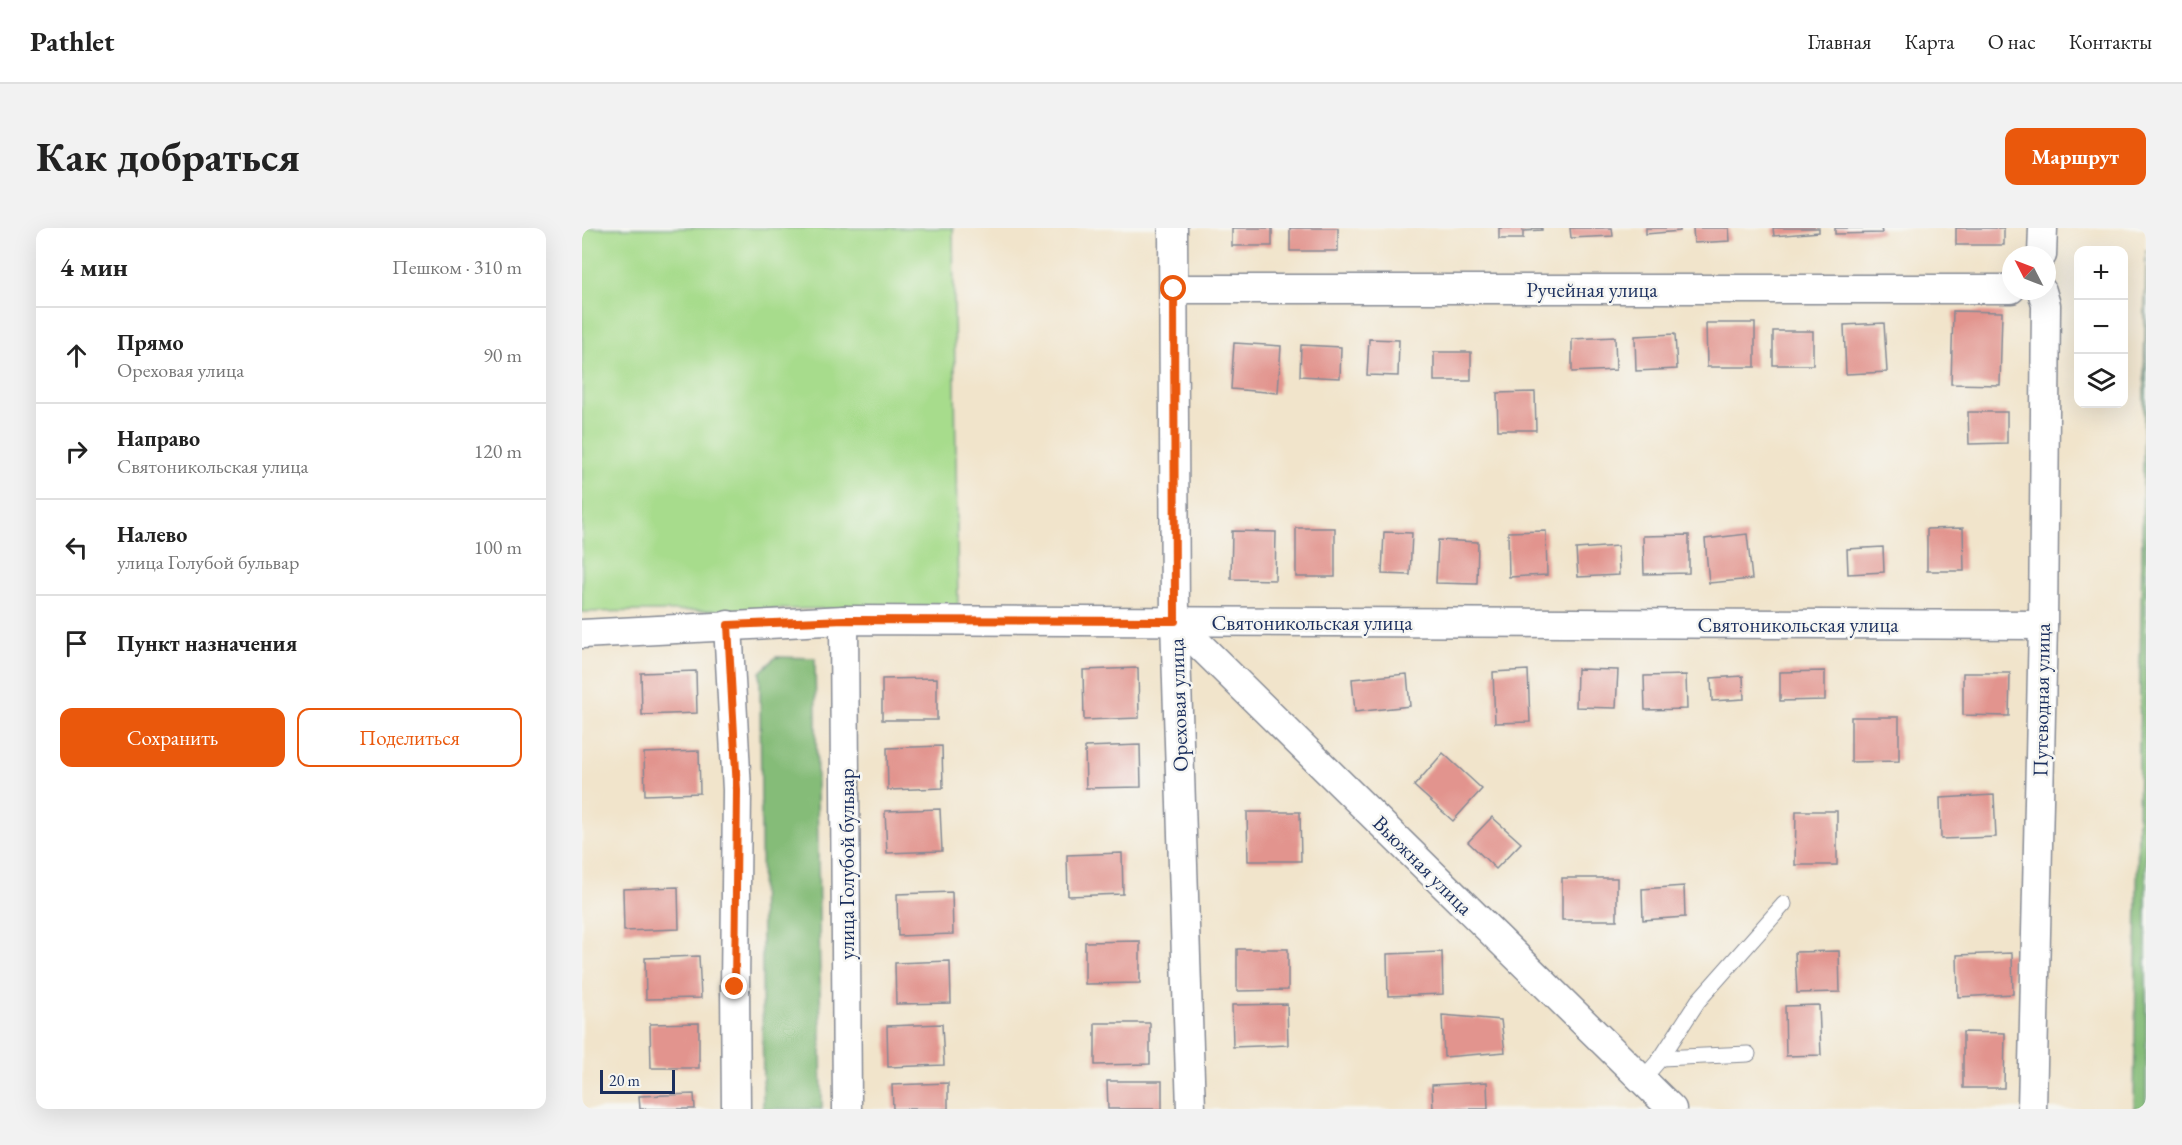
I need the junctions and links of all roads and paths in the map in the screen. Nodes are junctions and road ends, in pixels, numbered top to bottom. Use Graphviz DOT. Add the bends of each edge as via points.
graph roads {
  1 [pos="1173,228"];
  2 [pos="2043,228"];
  3 [pos="2042,246"];
  4 [pos="1174,289"];
  5 [pos="2002,289"];
  6 [pos="2045,300"];
  7 [pos="844,620"];
  8 [pos="1175,621"];
  9 [pos="728,625"];
  10 [pos="2043,625"];
  11 [pos="582,634"];
  12 [pos="1784,904"];
  13 [pos="1748,1054"];
  14 [pos="1661,1058"];
  15 [pos="1642,1080"];
  16 [pos="736,1109"];
  17 [pos="847,1109"];
  18 [pos="1191,1109"];
  19 [pos="1672,1109"];
  20 [pos="2032,1109"];
  1 -- 4 [label="street, Ореховая улица"];
  2 -- 3 [label="street"];
  4 -- 5 [label="street, Ручейная улица"];
  4 -- 8 [label="street, Ореховая улица"];
  6 -- 10 [label="street, Путеводная улица"];
  7 -- 8 [label="street, Святоникольская улица"];
  7 -- 9 [label="street, Святоникольская улица"];
  7 -- 17 [label="street, улица Голубой бульвар"];
  8 -- 10 [label="street, Святоникольская улица"];
  8 -- 15 [label="street, Вьюжная улица"];
  8 -- 18 [label="street, Ореховая улица"];
  9 -- 11 [label="street, Святоникольская улица"];
  9 -- 16 [label="street" via="737,790"];
  10 -- 20 [label="street, Путеводная улица"];
  12 -- 14 [label="lane" via="1698,1001"];
  13 -- 14 [label="lane"];
  14 -- 15 [label="lane"];
  15 -- 19 [label="street, Вьюжная улица"];
}
